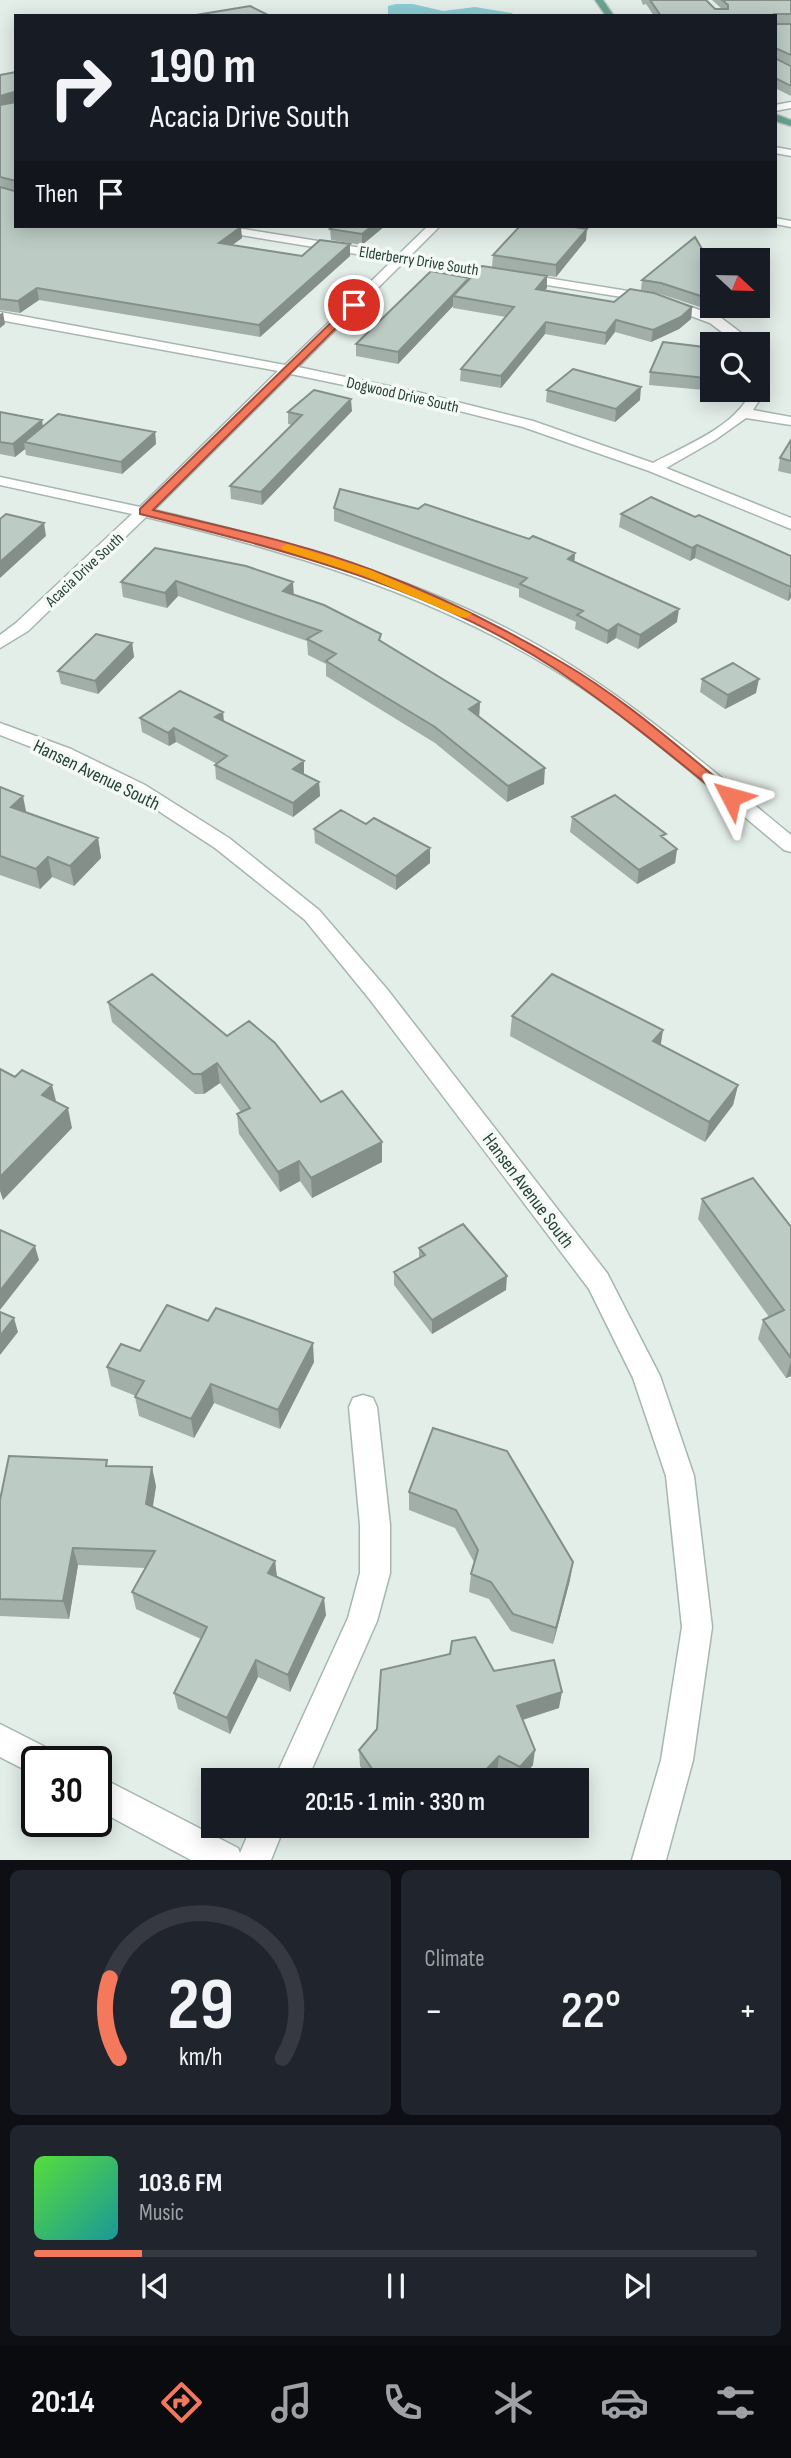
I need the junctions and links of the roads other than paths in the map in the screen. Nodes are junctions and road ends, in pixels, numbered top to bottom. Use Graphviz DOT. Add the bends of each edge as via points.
graph roads {
  1 [pos="216,228"];
  2 [pos="432,228"];
  3 [pos="402,258"];
  4 [pos="0,316"];
  5 [pos="731,332"];
  6 [pos="289,369"];
  7 [pos="755,402"];
  8 [pos="744,413"];
  9 [pos="791,421"];
  10 [pos="654,468"];
  11 [pos="0,481"];
  12 [pos="145,511"];
  13 [pos="791,524"];
  14 [pos="0,643"];
  15 [pos="0,729"];
  16 [pos="791,845"];
  17 [pos="363,1407"];
  18 [pos="0,1740"];
  19 [pos="21,1751"];
  20 [pos="295,1768"];
  21 [pos="112,1799"];
  22 [pos="263,1838"];
  23 [pos="226,1860"];
  24 [pos="254,1860"];
  25 [pos="649,1860"];
  1 -- 3 [label="street, Elderberry Drive South"];
  2 -- 3 [label="street, Acacia Drive South"];
  3 -- 5 [label="street, Elderberry Drive South" via="656,299 715,320"];
  3 -- 6 [label="street, Acacia Drive South"];
  4 -- 6 [label="street, Dogwood Drive South"];
  6 -- 10 [label="street, Dogwood Drive South" via="528,424"];
  6 -- 12 [label="street, Acacia Drive South"];
  7 -- 8 [label="street"];
  8 -- 9 [label="street"];
  8 -- 10 [label="street"];
  10 -- 13 [label="street, Dogwood Drive South"];
  11 -- 12 [label="street"];
  12 -- 14 [label="street, Acacia Drive South"];
  12 -- 16 [label="street" via="367,572 469,616 571,674"];
  15 -- 25 [label="street, Hansen Avenue South" via="64,753 138,789 222,843 312,915 379,995 598,1281 646,1376 680,1476 697,1626 677,1760"];
  17 -- 20 [label="street" via="375,1573 362,1621"];
  18 -- 19 [label="street"];
  21 -- 23 [label="street"];
  22 -- 24 [label="street"];
}
